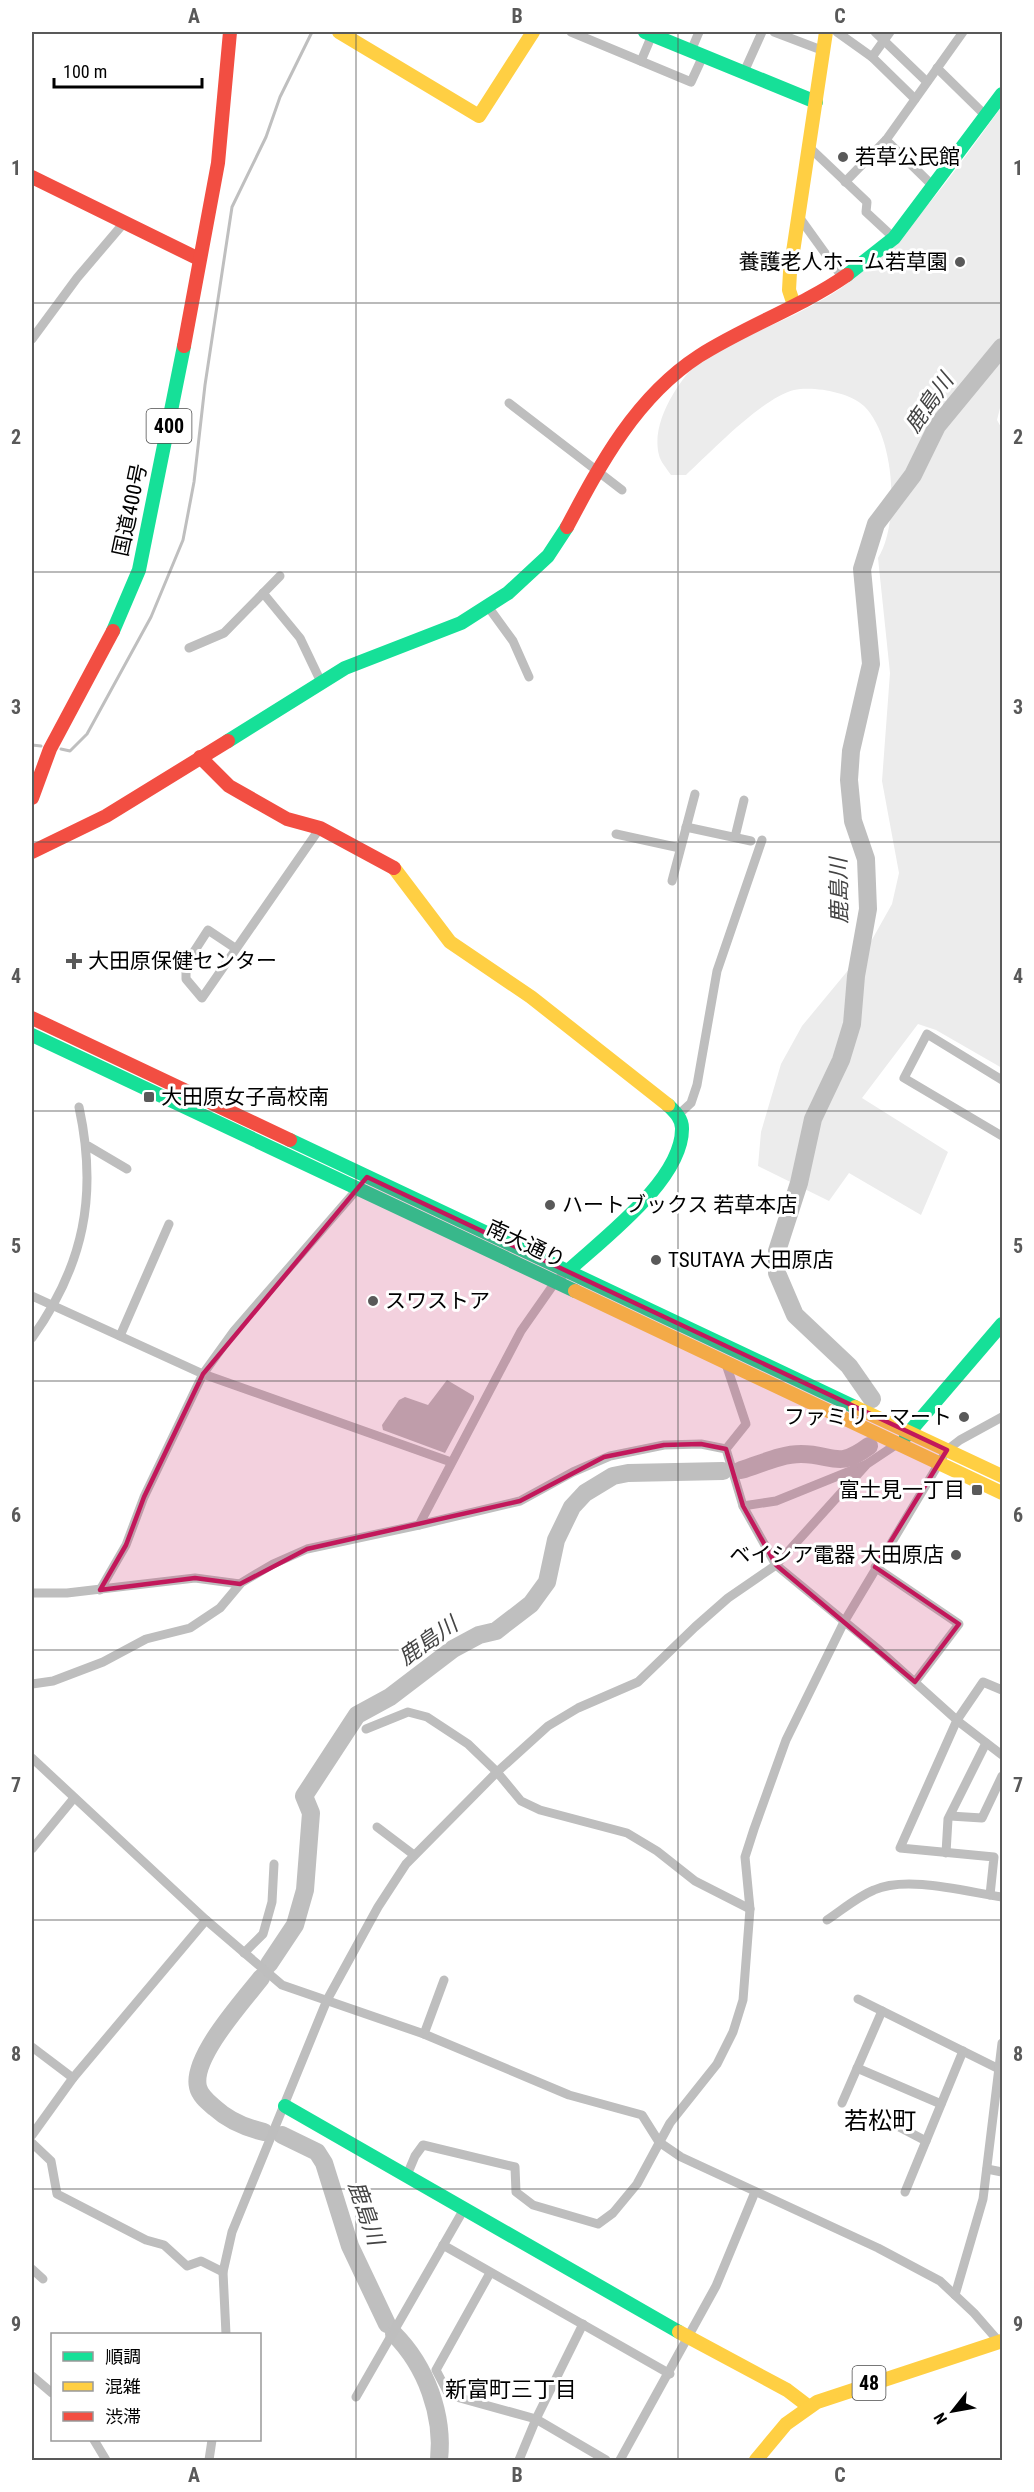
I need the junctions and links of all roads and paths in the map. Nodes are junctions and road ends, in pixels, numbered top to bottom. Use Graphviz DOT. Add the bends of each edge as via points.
graph roads {
  1 [pos="230,32"];
  2 [pos="339,32"];
  3 [pos="533,32"];
  4 [pos="571,32"];
  5 [pos="699,32"];
  6 [pos="762,32"];
  7 [pos="774,32"];
  8 [pos="826,32"];
  9 [pos="837,32"];
  10 [pos="874,32"];
  11 [pos="963,32"];
  12 [pos="649,33"];
  13 [pos="590,35"];
  14 [pos="887,35"];
  15 [pos="824,51"];
  16 [pos="697,53"];
  17 [pos="872,57"];
  18 [pos="641,61"];
  19 [pos="937,68"];
  20 [pos="744,72"];
  21 [pos="927,82"];
  22 [pos="1002,94"];
  23 [pos="915,99"];
  24 [pos="816,102"];
  25 [pos="986,116"];
  26 [pos="886,140"];
  27 [pos="809,147"];
  28 [pos="32,177"];
  29 [pos="845,182"];
  30 [pos="933,186"];
  31 [pos="799,217"];
  32 [pos="123,224"];
  33 [pos="894,238"];
  34 [pos="199,259"];
  35 [pos="843,278"];
  36 [pos="794,305"];
  37 [pos="32,339"];
  38 [pos="509,403"];
  39 [pos="596,473"];
  40 [pos="622,490"];
  41 [pos="280,576"];
  42 [pos="263,593"];
  43 [pos="489,608"];
  44 [pos="189,648"];
  45 [pos="529,677"];
  46 [pos="321,682"];
  47 [pos="200,757"];
  48 [pos="695,794"];
  49 [pos="32,798"];
  50 [pos="744,800"];
  51 [pos="686,827"];
  52 [pos="320,828"];
  53 [pos="616,834"];
  54 [pos="735,837"];
  55 [pos="762,840"];
  56 [pos="751,841"];
  57 [pos="680,848"];
  58 [pos="32,852"];
  59 [pos="672,881"];
  60 [pos="235,948"];
  61 [pos="32,1018"];
  62 [pos="32,1035"];
  63 [pos="1002,1080"];
  64 [pos="79,1107"];
  65 [pos="678,1114"];
  66 [pos="1002,1136"];
  67 [pos="88,1146"];
  68 [pos="127,1169"];
  69 [pos="362,1182"];
  70 [pos="169,1224"];
  71 [pos="568,1270"];
  72 [pos="556,1281"];
  73 [pos="32,1296"];
  74 [pos="54,1306"];
  75 [pos="1002,1324"];
  76 [pos="120,1336"];
  77 [pos="32,1338"];
  78 [pos="725,1361"];
  79 [pos="203,1374"];
  80 [pos="1002,1416"];
  81 [pos="911,1432"];
  82 [pos="897,1444"];
  83 [pos="726,1449"];
  84 [pos="948,1450"];
  85 [pos="451,1461"];
  86 [pos="867,1464"];
  87 [pos="940,1464"];
  88 [pos="1002,1476"];
  89 [pos="1002,1493"];
  90 [pos="742,1506"];
  91 [pos="419,1525"];
  92 [pos="776,1565"];
  93 [pos="875,1567"];
  94 [pos="240,1584"];
  95 [pos="100,1590"];
  96 [pos="32,1593"];
  97 [pos="844,1622"];
  98 [pos="915,1682"];
  99 [pos="32,1684"];
  100 [pos="1002,1690"];
  101 [pos="957,1720"];
  102 [pos="366,1729"];
  103 [pos="986,1743"];
  104 [pos="1002,1755"];
  105 [pos="32,1758"];
  106 [pos="497,1772"];
  107 [pos="1002,1776"];
  108 [pos="74,1798"];
  109 [pos="950,1816"];
  110 [pos="377,1827"];
  111 [pos="32,1849"];
  112 [pos="946,1853"];
  113 [pos="414,1855"];
  114 [pos="274,1864"];
  115 [pos="990,1895"];
  116 [pos="1002,1897"];
  117 [pos="750,1909"];
  118 [pos="206,1920"];
  119 [pos="826,1920"];
  120 [pos="244,1953"];
  121 [pos="444,1980"];
  122 [pos="858,1999"];
  123 [pos="327,2000"];
  124 [pos="882,2011"];
  125 [pos="424,2034"];
  126 [pos="1002,2043"];
  127 [pos="32,2047"];
  128 [pos="963,2051"];
  129 [pos="1001,2062"];
  130 [pos="857,2068"];
  131 [pos="73,2078"];
  132 [pos="842,2103"];
  133 [pos="941,2104"];
  134 [pos="285,2106"];
  135 [pos="884,2119"];
  136 [pos="32,2135"];
  137 [pos="926,2141"];
  138 [pos="659,2142"];
  139 [pos="32,2143"];
  140 [pos="987,2169"];
  141 [pos="1002,2172"];
  142 [pos="406,2175"];
  143 [pos="755,2192"];
  144 [pos="905,2192"];
  145 [pos="464,2209"];
  146 [pos="443,2245"];
  147 [pos="32,2269"];
  148 [pos="223,2272"];
  149 [pos="490,2273"];
  150 [pos="43,2279"];
  151 [pos="955,2295"];
  152 [pos="583,2324"];
  153 [pos="226,2333"];
  154 [pos="690,2338"];
  155 [pos="1001,2343"];
  156 [pos="670,2374"];
  157 [pos="32,2376"];
  158 [pos="51,2392"];
  159 [pos="356,2397"];
  160 [pos="808,2406"];
  161 [pos="536,2419"];
  162 [pos="95,2441"];
  163 [pos="212,2441"];
  164 [pos="106,2460"];
  165 [pos="209,2460"];
  166 [pos="519,2460"];
  167 [pos="606,2460"];
  168 [pos="620,2460"];
  169 [pos="756,2460"];
  1 -- 34 [label="main road, 国道400号 / 400" via="218,163"];
  2 -- 3 [label="main road" via="479,116"];
  4 -- 13 [label="street"];
  5 -- 16 [label="street"];
  6 -- 20 [label="street"];
  7 -- 15 [label="street"];
  8 -- 15 [label="main road"];
  9 -- 17 [label="street"];
  10 -- 14 [label="street"];
  11 -- 19 [label="street"];
  12 -- 16 [label="main road"];
  12 -- 18 [label="street"];
  13 -- 18 [label="street"];
  14 -- 17 [label="street"];
  14 -- 21 [label="street"];
  15 -- 24 [label="main road"];
  16 -- 18 [label="street" via="691,82"];
  16 -- 20 [label="main road"];
  17 -- 23 [label="street"];
  19 -- 21 [label="street"];
  19 -- 25 [label="street"];
  20 -- 24 [label="main road"];
  21 -- 23 [label="street"];
  22 -- 25 [label="main road"];
  23 -- 26 [label="street"];
  24 -- 27 [label="main road"];
  25 -- 30 [label="main road"];
  26 -- 29 [label="street"];
  26 -- 30 [label="street"];
  27 -- 29 [label="street"];
  27 -- 31 [label="main road"];
  28 -- 32 [label="main road"];
  29 -- 33 [label="street" via="867,202 866,212"];
  30 -- 33 [label="main road"];
  31 -- 35 [label="street"];
  31 -- 36 [label="main road" via="790,272 789,290"];
  32 -- 34 [label="main road"];
  32 -- 37 [label="street"];
  33 -- 35 [label="main road"];
  34 -- 49 [label="main road, 国道400号 / 400" via="139,570 118,621 50,749"];
  35 -- 36 [label="main road"];
  36 -- 39 [label="main road" via="698,357 666,381 607,453"];
  38 -- 39 [label="street"];
  39 -- 40 [label="street"];
  39 -- 43 [label="main road" via="548,556"];
  41 -- 42 [label="street"];
  42 -- 44 [label="street" via="224,633"];
  42 -- 46 [label="street" via="300,638"];
  43 -- 45 [label="street" via="513,641"];
  43 -- 46 [label="main road" via="462,623 345,668"];
  46 -- 47 [label="main road"];
  47 -- 52 [label="main road" via="229,786 287,819"];
  47 -- 58 [label="main road" via="106,816"];
  48 -- 51 [label="street"];
  50 -- 54 [label="street"];
  51 -- 54 [label="street"];
  51 -- 57 [label="street"];
  52 -- 60 [label="street"];
  52 -- 65 [label="main road" via="393,866 450,942 531,996"];
  53 -- 57 [label="street"];
  54 -- 56 [label="street"];
  55 -- 65 [label="street" via="717,971 697,1085 691,1102"];
  57 -- 59 [label="street"];
  60 -- 60 [label="street" via="228,958 202,998 186,979 186,964 208,930"];
  61 -- 69 [label="main road, 南大通り"];
  62 -- 69 [label="main road, 南大通り"];
  63 -- 66 [label="street" via="927,1034 904,1078"];
  64 -- 67 [label="street"];
  65 -- 71 [label="main road" via="682,1126 680,1142 663,1178 643,1203"];
  67 -- 68 [label="street"];
  67 -- 74 [label="street" via="83,1233"];
  69 -- 71 [label="main road, 南大通り"];
  69 -- 72 [label="main road, 南大通り"];
  69 -- 79 [label="street" via="234,1331"];
  70 -- 76 [label="street"];
  71 -- 72 [label="street"];
  71 -- 81 [label="main road, 南大通り"];
  72 -- 78 [label="main road, 南大通り"];
  72 -- 85 [label="street" via="521,1331"];
  73 -- 74 [label="street"];
  74 -- 76 [label="street"];
  74 -- 77 [label="street"];
  75 -- 81 [label="main road"];
  76 -- 79 [label="street"];
  78 -- 82 [label="main road, 南大通り"];
  78 -- 83 [label="street" via="746,1424"];
  79 -- 85 [label="street"];
  79 -- 95 [label="street" via="144,1497 126,1545"];
  80 -- 84 [label="street"];
  81 -- 82 [label="main road"];
  81 -- 84 [label="main road, 南大通り"];
  82 -- 86 [label="street"];
  82 -- 87 [label="main road, 南大通り"];
  83 -- 90 [label="street"];
  83 -- 91 [label="street" via="701,1444 664,1445 610,1455 520,1502"];
  84 -- 87 [label="street"];
  84 -- 88 [label="main road, 南大通り"];
  85 -- 91 [label="street"];
  86 -- 90 [label="street" via="776,1501"];
  86 -- 92 [label="street"];
  87 -- 89 [label="main road, 南大通り"];
  87 -- 93 [label="street"];
  90 -- 92 [label="street"];
  91 -- 94 [label="street" via="307,1549"];
  92 -- 97 [label="street"];
  92 -- 106 [label="street" via="720,1605 638,1682 548,1726"];
  93 -- 97 [label="street"];
  93 -- 98 [label="street" via="959,1624"];
  94 -- 95 [label="street" via="195,1578"];
  94 -- 99 [label="street" via="220,1608 190,1628 146,1640 53,1681"];
  95 -- 96 [label="street"];
  97 -- 98 [label="street"];
  97 -- 117 [label="street" via="786,1740 753,1829 745,1857"];
  98 -- 101 [label="street"];
  100 -- 101 [label="street" via="983,1682"];
  101 -- 103 [label="street"];
  101 -- 112 [label="street" via="900,1848"];
  102 -- 106 [label="street" via="408,1712 427,1717 468,1744"];
  103 -- 104 [label="street"];
  103 -- 109 [label="street"];
  105 -- 108 [label="street"];
  106 -- 113 [label="street"];
  106 -- 117 [label="street" via="521,1801 540,1810 627,1833 695,1881"];
  107 -- 109 [label="street" via="982,1818"];
  108 -- 111 [label="street"];
  108 -- 118 [label="street"];
  109 -- 112 [label="street"];
  110 -- 113 [label="street"];
  112 -- 115 [label="street" via="994,1857"];
  113 -- 123 [label="street" via="378,1907"];
  114 -- 120 [label="street" via="272,1902 263,1934"];
  115 -- 116 [label="street"];
  115 -- 119 [label="street" via="892,1884 873,1890"];
  117 -- 138 [label="street" via="743,2000 734,2032 717,2064"];
  118 -- 120 [label="street"];
  118 -- 131 [label="street"];
  120 -- 123 [label="street" via="282,1985"];
  121 -- 125 [label="street"];
  122 -- 124 [label="street"];
  123 -- 125 [label="street"];
  123 -- 134 [label="street"];
  124 -- 128 [label="street"];
  124 -- 130 [label="street"];
  125 -- 138 [label="street" via="569,2095 642,2115"];
  126 -- 129 [label="street"];
  127 -- 131 [label="street"];
  128 -- 129 [label="street"];
  128 -- 133 [label="street"];
  129 -- 140 [label="street"];
  130 -- 132 [label="street"];
  130 -- 133 [label="street"];
  131 -- 136 [label="street"];
  133 -- 137 [label="street"];
  134 -- 142 [label="main road"];
  134 -- 148 [label="street" via="232,2232"];
  135 -- 137 [label="street"];
  137 -- 144 [label="street"];
  138 -- 142 [label="street" via="637,2184 613,2213 598,2224 533,2205 516,2192 515,2167 423,2145"];
  138 -- 143 [label="street" via="681,2157"];
  139 -- 148 [label="street" via="51,2161 57,2194 146,2240 164,2245 187,2266 201,2261"];
  140 -- 141 [label="street"];
  140 -- 151 [label="street" via="983,2199"];
  142 -- 145 [label="main road"];
  143 -- 151 [label="street" via="878,2248 940,2281"];
  143 -- 154 [label="street"];
  145 -- 146 [label="street"];
  145 -- 154 [label="main road"];
  146 -- 149 [label="street"];
  146 -- 159 [label="street"];
  147 -- 150 [label="street"];
  148 -- 153 [label="street"];
  149 -- 152 [label="street"];
  149 -- 161 [label="street" via="436,2370 449,2396"];
  151 -- 155 [label="street"];
  152 -- 156 [label="street"];
  152 -- 161 [label="street"];
  154 -- 156 [label="street"];
  154 -- 160 [label="main road" via="787,2390"];
  155 -- 160 [label="main road, 48"];
  156 -- 168 [label="street"];
  157 -- 158 [label="street"];
  160 -- 169 [label="main road, 48" via="778,2432"];
  161 -- 166 [label="street"];
  161 -- 167 [label="street"];
  162 -- 164 [label="street"];
  163 -- 165 [label="street"];
}
